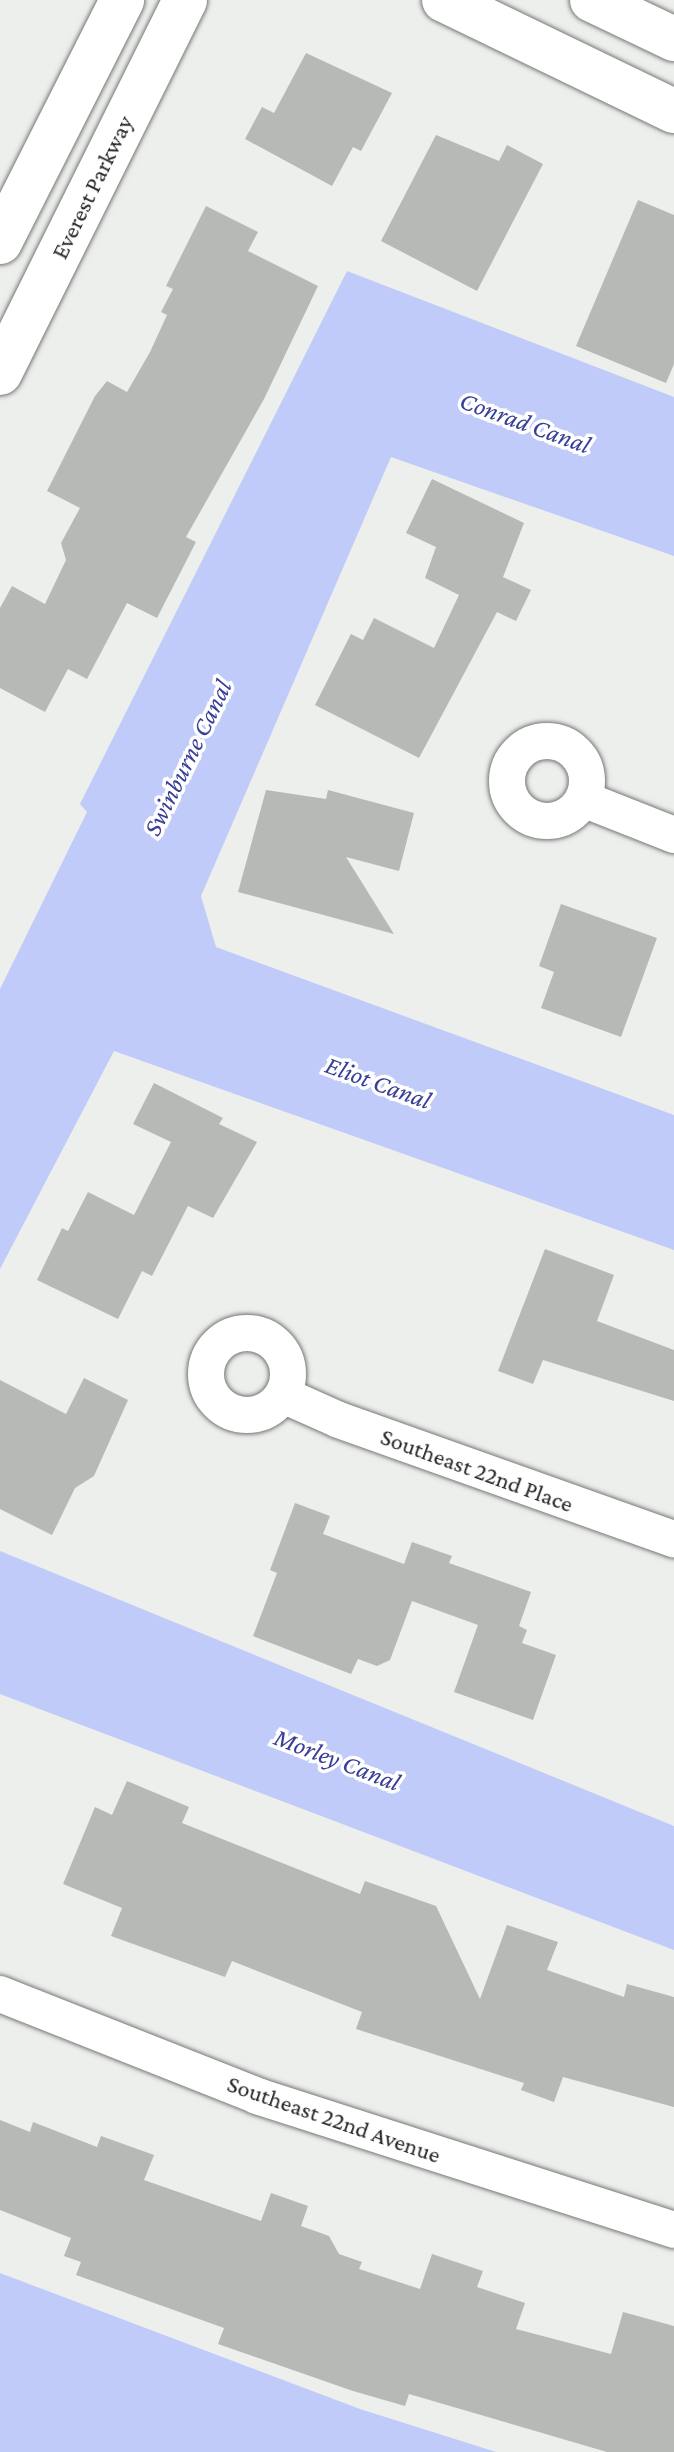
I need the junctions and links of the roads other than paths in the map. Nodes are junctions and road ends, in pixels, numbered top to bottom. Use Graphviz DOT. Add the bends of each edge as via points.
graph roads {
  1 [pos="122,0"];
  2 [pos="185,0"];
  3 [pos="444,0"];
  4 [pos="592,0"];
  5 [pos="674,39"];
  6 [pos="674,111"];
  7 [pos="0,242"];
  8 [pos="0,373"];
  9 [pos="583,799"];
  10 [pos="674,835"];
  11 [pos="283,1395"];
  12 [pos="674,1539"];
  13 [pos="0,1994"];
  14 [pos="674,2230"];
  1 -- 7 [label="street"];
  2 -- 8 [label="street, Everest Parkway"];
  3 -- 6 [label="street"];
  4 -- 5 [label="street"];
  9 -- 10 [label="street"];
  11 -- 12 [label="street, Southeast 22nd Place" via="339,1420"];
  13 -- 14 [label="street, Southeast 22nd Avenue" via="257,2096"];
}
